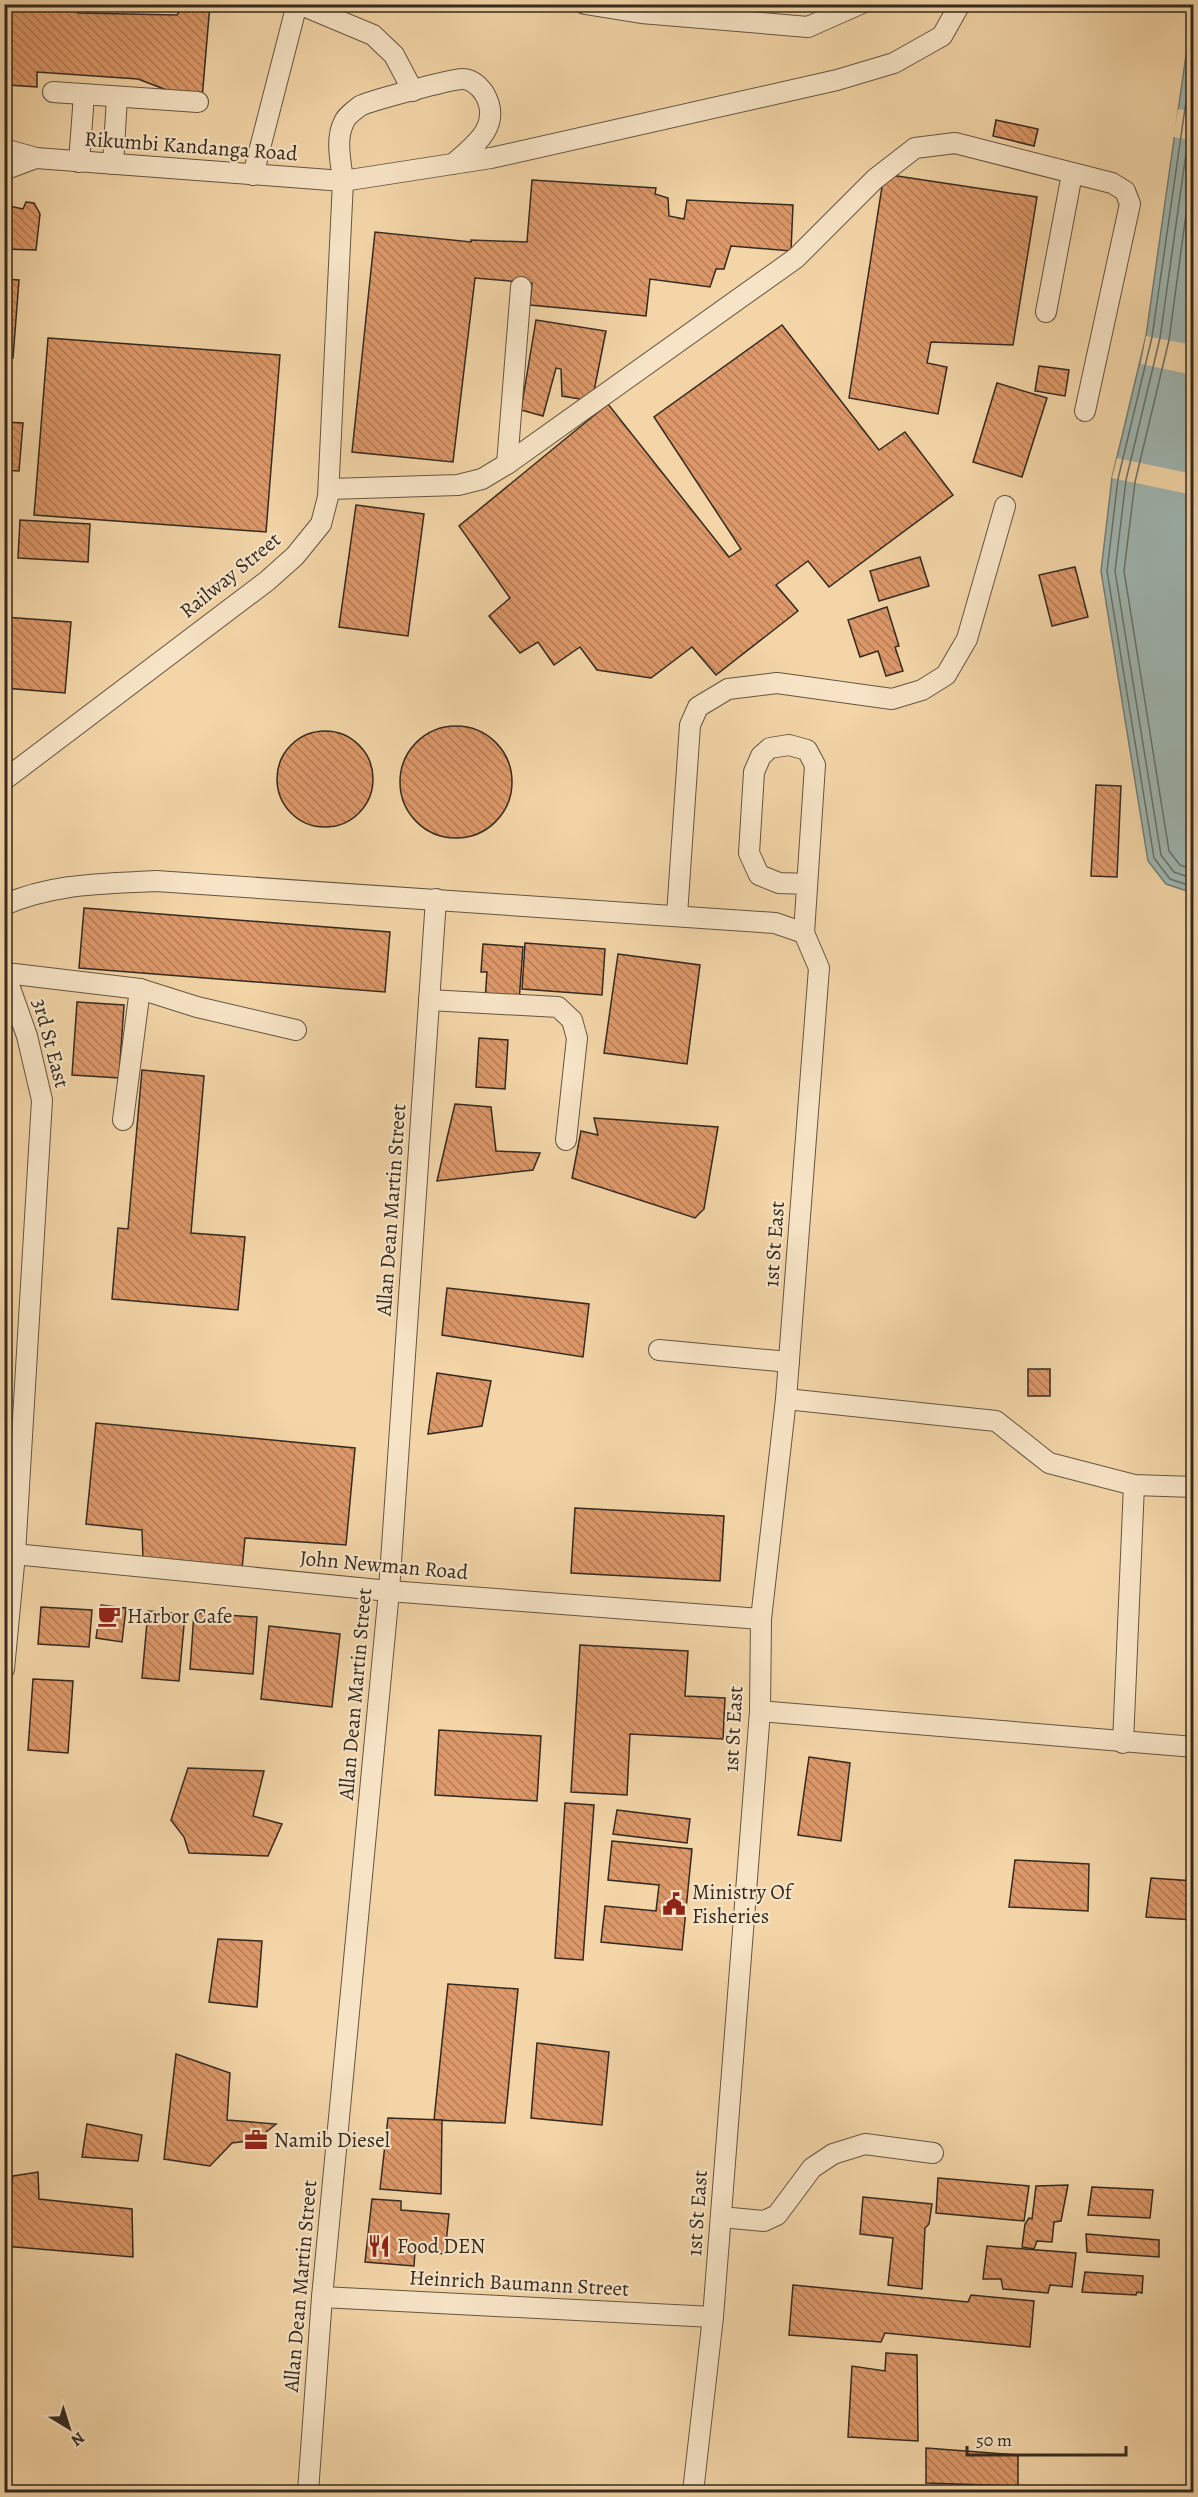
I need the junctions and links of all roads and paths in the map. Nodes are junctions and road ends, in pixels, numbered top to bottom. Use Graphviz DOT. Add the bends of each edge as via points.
graph roads {
  1 [pos="298,4"];
  2 [pos="585,4"];
  3 [pos="860,4"];
  4 [pos="960,4"];
  5 [pos="642,9"];
  6 [pos="413,90"];
  7 [pos="53,92"];
  8 [pos="84,95"];
  9 [pos="117,97"];
  10 [pos="198,102"];
  11 [pos="4,149"];
  12 [pos="36,158"];
  13 [pos="79,162"];
  14 [pos="113,164"];
  15 [pos="453,164"];
  16 [pos="4,170"];
  17 [pos="1072,174"];
  18 [pos="253,175"];
  19 [pos="343,181"];
  20 [pos="521,287"];
  21 [pos="1046,312"];
  22 [pos="1085,411"];
  23 [pos="507,464"];
  24 [pos="328,489"];
  25 [pos="1005,506"];
  26 [pos="4,780"];
  27 [pos="807,884"];
  28 [pos="436,899"];
  29 [pos="4,905"];
  30 [pos="676,915"];
  31 [pos="804,933"];
  32 [pos="5,972"];
  33 [pos="140,989"];
  34 [pos="429,1000"];
  35 [pos="296,1030"];
  36 [pos="123,1120"];
  37 [pos="566,1140"];
  38 [pos="659,1350"];
  39 [pos="789,1362"];
  40 [pos="786,1399"];
  41 [pos="1134,1485"];
  42 [pos="1194,1487"];
  43 [pos="10,1553"];
  44 [pos="389,1591"];
  45 [pos="761,1619"];
  46 [pos="4,1669"];
  47 [pos="760,1711"];
  48 [pos="1123,1743"];
  49 [pos="1194,1747"];
  50 [pos="933,2153"];
  51 [pos="721,2217"];
  52 [pos="322,2297"];
  53 [pos="713,2317"];
  54 [pos="308,2493"];
  55 [pos="693,2493"];
  1 -- 6 [label="street" via="373,35 394,55"];
  1 -- 18 [label="street"];
  2 -- 5 [label="street"];
  3 -- 5 [label="street" via="808,27"];
  4 -- 15 [label="street, Rikumbi Kandanga Road" via="942,36 894,63 837,80"];
  6 -- 15 [label="street, Railway Street" via="463,79 479,85 488,99 492,121 482,138"];
  6 -- 19 [label="street, Railway Street" via="362,105 344,119 339,134"];
  7 -- 8 [label="street"];
  8 -- 9 [label="street"];
  8 -- 13 [label="street"];
  9 -- 10 [label="street"];
  9 -- 14 [label="street"];
  11 -- 12 [label="street, Rikumbi Kandanga Road"];
  12 -- 13 [label="street, Rikumbi Kandanga Road"];
  12 -- 16 [label="street, Rikumbi Kandanga Road"];
  13 -- 14 [label="street, Rikumbi Kandanga Road"];
  14 -- 18 [label="street, Rikumbi Kandanga Road"];
  15 -- 19 [label="street, Rikumbi Kandanga Road"];
  17 -- 21 [label="street"];
  17 -- 22 [label="street" via="1112,183 1125,191 1130,204"];
  17 -- 23 [label="street" via="955,143 915,148 875,179 796,258"];
  18 -- 19 [label="street, Rikumbi Kandanga Road"];
  19 -- 24 [label="street, Railway Street"];
  20 -- 23 [label="street"];
  23 -- 24 [label="street" via="482,479 458,485"];
  24 -- 26 [label="street, Railway Street" via="321,524 295,556"];
  25 -- 30 [label="street" via="967,639 946,675 922,690 892,699 777,683 728,689 698,707 690,725"];
  27 -- 27 [label="street" via="815,765 807,750 789,745 770,748 761,756 754,772 749,853 759,875 779,883"];
  27 -- 31 [label="street"];
  28 -- 29 [label="street" via="156,881 60,887"];
  28 -- 30 [label="street"];
  28 -- 34 [label="street, Allan Dean Martin Street"];
  30 -- 31 [label="street" via="775,923"];
  31 -- 39 [label="street, 1st St East" via="819,968"];
  32 -- 33 [label="street"];
  32 -- 43 [label="street, 3rd St East" via="27,1036 42,1100"];
  33 -- 35 [label="street" via="248,1021"];
  33 -- 36 [label="street"];
  34 -- 37 [label="street" via="558,1007 572,1020 578,1038"];
  34 -- 44 [label="street, Allan Dean Martin Street"];
  38 -- 39 [label="street"];
  39 -- 40 [label="street, 1st St East"];
  40 -- 41 [label="street" via="996,1421 1049,1463"];
  40 -- 45 [label="street, 1st St East"];
  41 -- 42 [label="street"];
  41 -- 48 [label="street"];
  43 -- 44 [label="street, John Newman Road"];
  43 -- 46 [label="street, 3rd St East"];
  44 -- 45 [label="street, John Newman Road"];
  44 -- 52 [label="street, Allan Dean Martin Street"];
  45 -- 47 [label="street, 1st St East"];
  47 -- 48 [label="street"];
  47 -- 51 [label="street, 1st St East"];
  48 -- 49 [label="street"];
  50 -- 51 [label="street" via="866,2144 833,2154 812,2168 777,2215 764,2221"];
  51 -- 53 [label="street, 1st St East"];
  52 -- 53 [label="street, Heinrich Baumann Street"];
  52 -- 54 [label="street, Allan Dean Martin Street"];
  53 -- 55 [label="street, 1st St East"];
}
